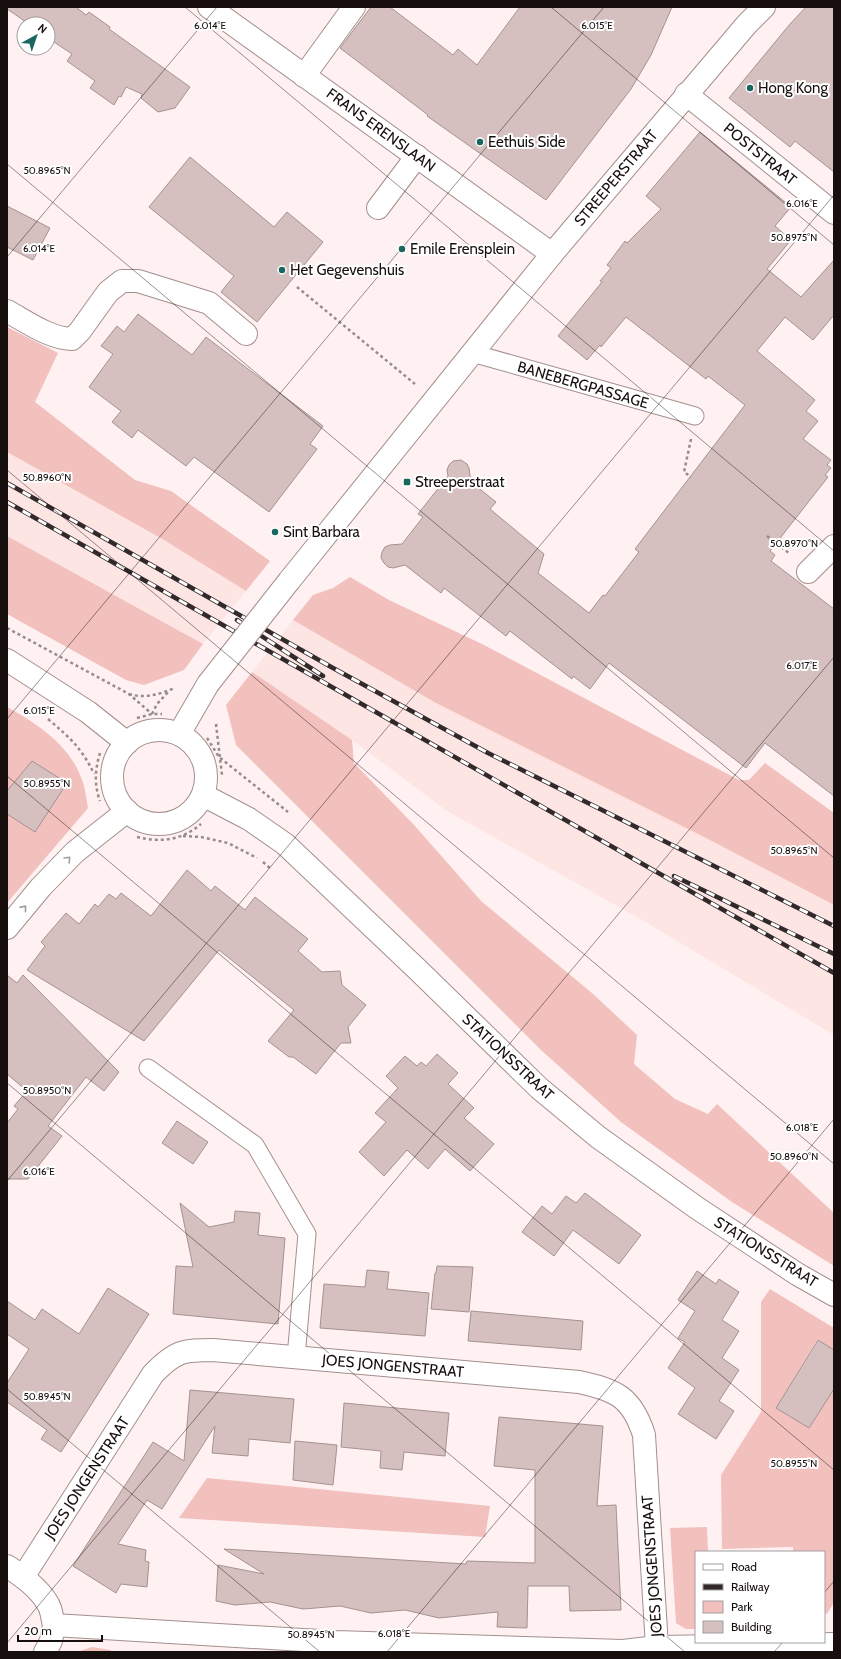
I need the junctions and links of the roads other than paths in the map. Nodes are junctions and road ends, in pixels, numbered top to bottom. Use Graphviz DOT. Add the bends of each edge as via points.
graph roads {
  1 [pos="209,7"];
  2 [pos="354,7"];
  3 [pos="764,7"];
  4 [pos="304,76"];
  5 [pos="686,94"];
  6 [pos="417,156"];
  7 [pos="378,208"];
  8 [pos="834,213"];
  9 [pos="552,254"];
  10 [pos="7,311"];
  11 [pos="246,334"];
  12 [pos="472,353"];
  13 [pos="695,416"];
  14 [pos="834,546"];
  15 [pos="808,572"];
  16 [pos="7,660"];
  17 [pos="179,734"];
  18 [pos="127,743"];
  19 [pos="202,795"];
  20 [pos="127,811"];
  21 [pos="7,928"];
  22 [pos="148,1068"];
  23 [pos="834,1294"];
  24 [pos="296,1357"];
  25 [pos="15,1572"];
  26 [pos="54,1625"];
  27 [pos="834,1644"];
  28 [pos="657,1647"];
  29 [pos="45,1652"];
  30 [pos="623,1652"];
  1 -- 4 [label="street, FRANS ERENSLAAN"];
  2 -- 4 [label="street"];
  3 -- 5 [label="street, STREEPERSTRAAT"];
  4 -- 6 [label="street, FRANS ERENSLAAN"];
  5 -- 8 [label="street, POSTSTRAAT"];
  5 -- 9 [label="street, STREEPERSTRAAT"];
  6 -- 7 [label="street"];
  6 -- 9 [label="street, FRANS ERENSLAAN"];
  9 -- 12 [label="street, STREEPERSTRAAT"];
  10 -- 11 [label="street" via="51,334 72,339 108,292 122,281 138,281 209,303"];
  12 -- 13 [label="lane, BANEBERGPASSAGE"];
  12 -- 17 [label="street, bridge" via="208,684"];
  14 -- 15 [label="street"];
  16 -- 18 [label="street" via="88,712"];
  17 -- 18 [label="street" via="163,730 146,732"];
  17 -- 19 [label="street" via="191,742 205,767 206,782"];
  18 -- 20 [label="street" via="118,755 113,770 113,785 118,799"];
  19 -- 20 [label="street" via="189,813 169,823 154,824"];
  19 -- 23 [label="street, STATIONSSTRAAT" via="249,819 285,844 539,1088 598,1137 697,1208 797,1274"];
  21 -- 20 [label="street, one-way" via="41,887 75,852"];
  22 -- 24 [label="lane" via="255,1145 307,1234"];
  24 -- 25 [label="street, JOES JONGENSTRAAT" via="213,1350 189,1350 172,1356 153,1374"];
  24 -- 28 [label="street, JOES JONGENSTRAAT" via="579,1382 604,1387 620,1396 638,1418 644,1435"];
  25 -- 26 [label="street" via="36,1589 49,1605"];
  26 -- 29 [label="street"];
  26 -- 30 [label="street" via="336,1642"];
  27 -- 28 [label="street"];
  28 -- 30 [label="street"];
}
